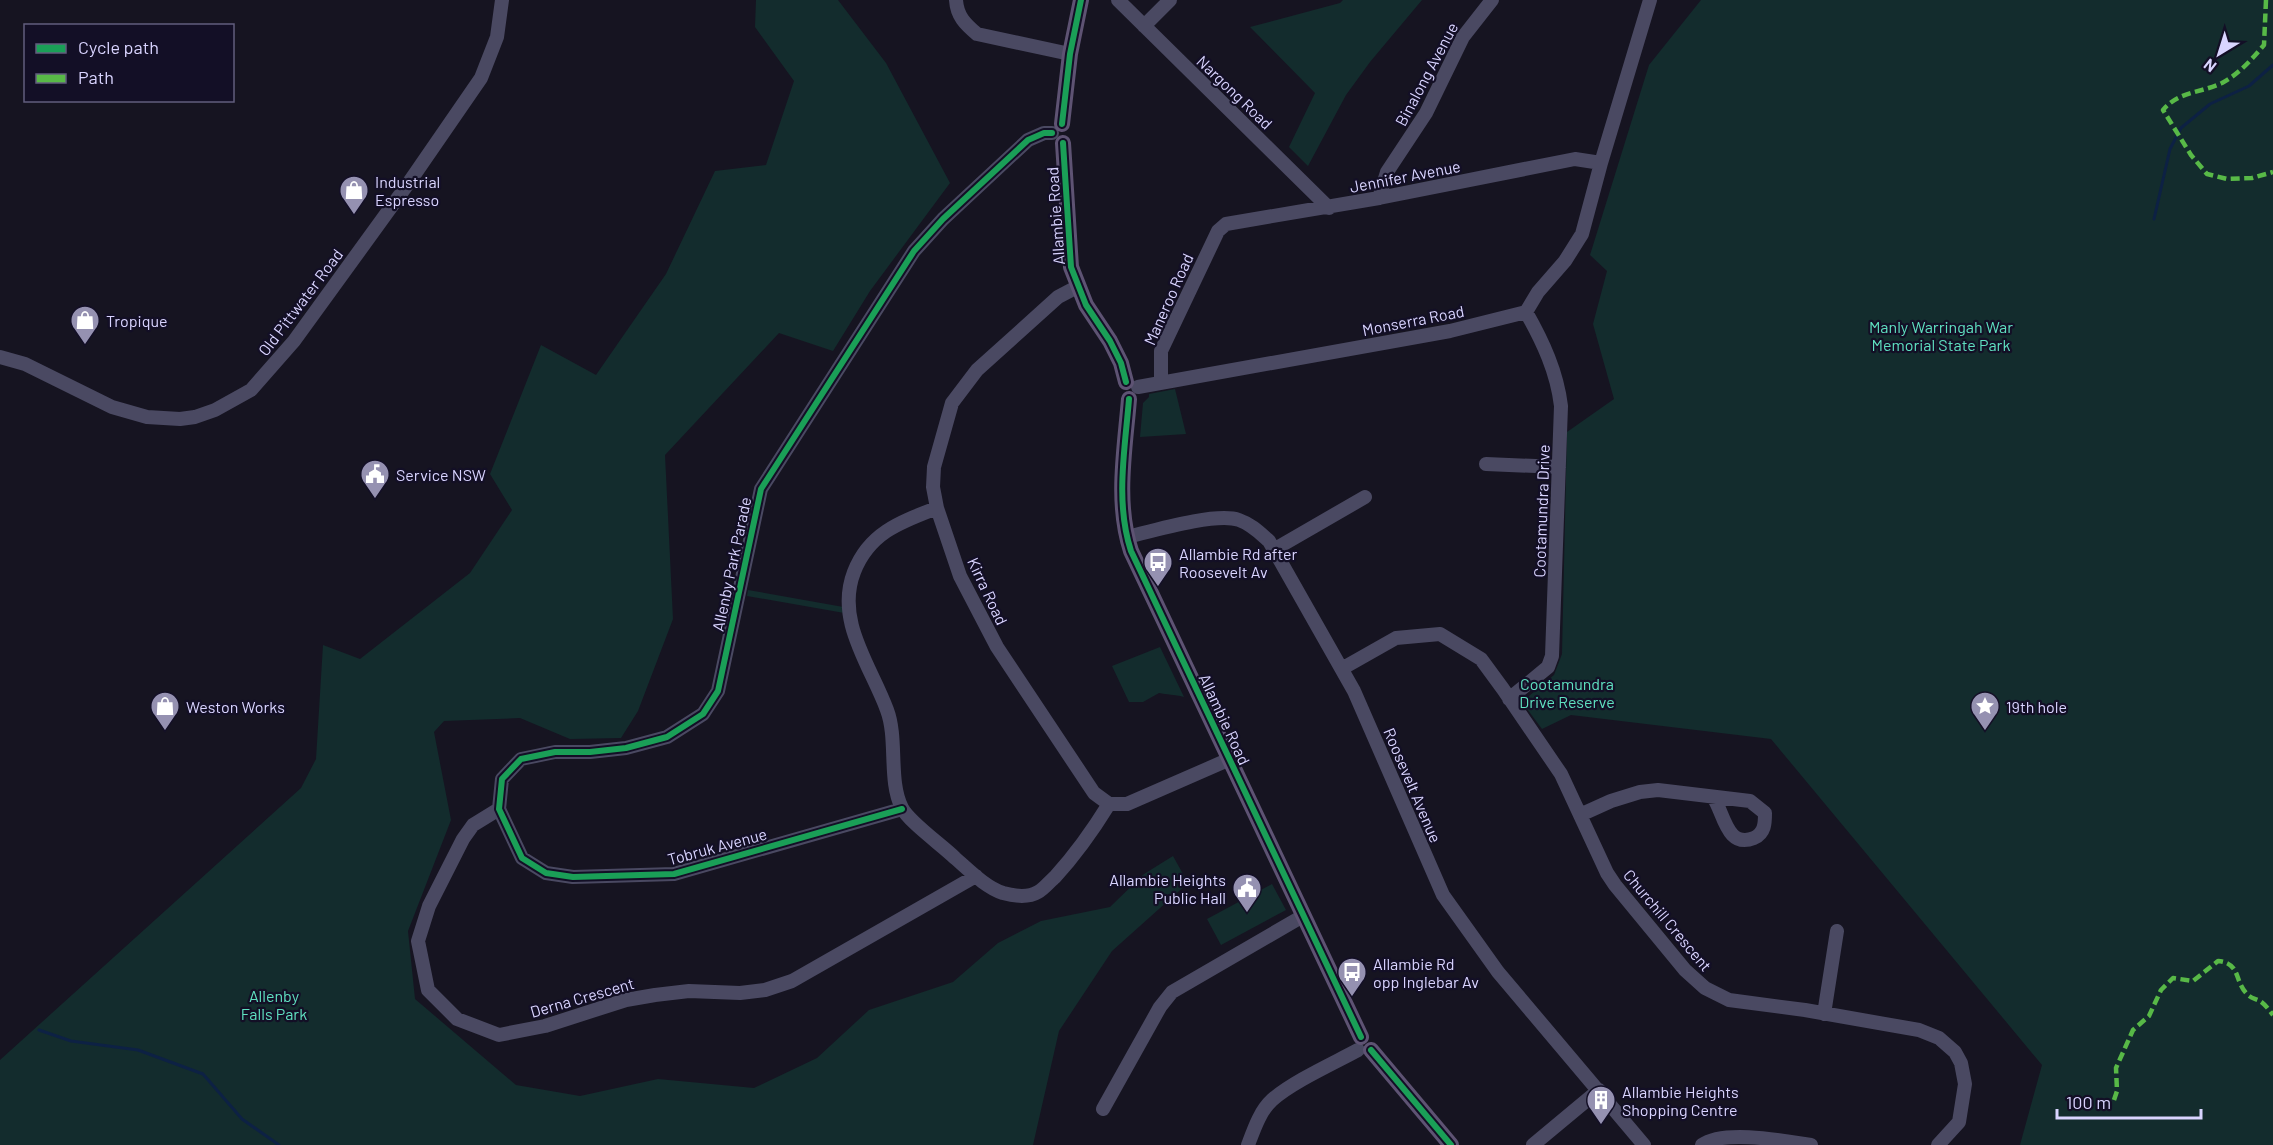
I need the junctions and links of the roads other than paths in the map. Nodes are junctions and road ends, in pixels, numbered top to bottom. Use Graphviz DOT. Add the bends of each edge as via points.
graph roads {
  1 [pos="502,0"];
  2 [pos="956,0"];
  3 [pos="1081,0"];
  4 [pos="1118,0"];
  5 [pos="1170,0"];
  6 [pos="1492,0"];
  7 [pos="1650,0"];
  8 [pos="1144,26"];
  9 [pos="1070,54"];
  10 [pos="1059,133"];
  11 [pos="1601,163"];
  12 [pos="1380,198"];
  13 [pos="1329,208"];
  14 [pos="1218,231"];
  15 [pos="1077,287"];
  16 [pos="1526,312"];
  17 [pos="0,357"];
  18 [pos="1161,384"];
  19 [pos="1131,389"];
  20 [pos="1486,464"];
  21 [pos="1559,467"];
  22 [pos="1365,497"];
  23 [pos="937,508"];
  24 [pos="1127,537"];
  25 [pos="1275,549"];
  26 [pos="1343,668"];
  27 [pos="1509,699"];
  28 [pos="1230,759"];
  29 [pos="1713,797"];
  30 [pos="1109,804"];
  31 [pos="500,808"];
  32 [pos="902,809"];
  33 [pos="1580,815"];
  34 [pos="976,876"];
  35 [pos="1303,916"];
  36 [pos="1837,930"];
  37 [pos="1824,1014"];
  38 [pos="1363,1046"];
  39 [pos="1599,1090"];
  40 [pos="1103,1109"];
  41 [pos="1248,1145"];
  42 [pos="1451,1145"];
  43 [pos="1533,1145"];
  44 [pos="1644,1145"];
  45 [pos="1702,1145"];
  46 [pos="1811,1145"];
  47 [pos="1938,1145"];
  1 -- 17 [label="street, Old Pittwater Road" via="497,37 482,78 294,341 250,390 195,417 147,417 112,407 25,364"];
  2 -- 9 [label="street" via="957,12 978,34"];
  3 -- 9 [label="main road, Allambie Road"];
  4 -- 8 [label="street, Nargong Road"];
  5 -- 8 [label="street"];
  6 -- 12 [label="street, Binalong Avenue" via="1463,37 1426,113 1387,172"];
  7 -- 11 [label="street"];
  8 -- 13 [label="street, Nargong Road"];
  9 -- 10 [label="main road, Allambie Road"];
  10 -- 15 [label="main road, Allambie Road" via="1069,254"];
  10 -- 31 [label="street, Allenby Park Parade" via="1044,133 1028,140 914,250 761,489 718,692 703,714 667,736 626,748 555,752 521,759 502,779"];
  11 -- 12 [label="street, Jennifer Avenue" via="1575,159"];
  11 -- 16 [label="street" via="1582,234"];
  12 -- 13 [label="street, Jennifer Avenue"];
  13 -- 14 [label="street, Jennifer Avenue" via="1226,224"];
  14 -- 18 [label="street, Maneroo Road" via="1161,351"];
  15 -- 19 [label="main road, Allambie Road" via="1110,340"];
  15 -- 23 [label="street, Kirra Road" via="1058,297 977,370 952,403 934,467"];
  16 -- 18 [label="street, Monserra Road" via="1450,331"];
  16 -- 21 [label="street, Cootamundra Drive" via="1541,338 1559,387"];
  18 -- 19 [label="street, Monserra Road"];
  19 -- 24 [label="main road, Allambie Road" via="1122,498"];
  20 -- 21 [label="street"];
  21 -- 27 [label="street, Cootamundra Drive" via="1552,656 1548,667"];
  22 -- 25 [label="street"];
  23 -- 30 [label="street, Kirra Road" via="960,576 997,647 1094,793"];
  23 -- 32 [label="street" via="875,538 853,574 848,603 854,637 888,712"];
  24 -- 25 [label="street, Roosevelt Avenue" via="1215,518 1232,518 1253,527"];
  24 -- 28 [label="main road, Allambie Road"];
  25 -- 26 [label="street, Roosevelt Avenue"];
  26 -- 27 [label="street, Churchill Crescent" via="1396,638 1440,634 1481,659"];
  26 -- 39 [label="street, Roosevelt Avenue" via="1443,895 1498,972"];
  27 -- 33 [label="street, Churchill Crescent" via="1561,774"];
  28 -- 30 [label="street" via="1127,804"];
  28 -- 35 [label="main road, Allambie Road"];
  29 -- 33 [label="street" via="1658,790 1640,792"];
  30 -- 34 [label="street" via="1071,859 1038,892 1019,897 1000,892"];
  31 -- 32 [label="street, Tobruk Avenue" via="522,858 546,873 573,877 674,874"];
  31 -- 34 [label="street, Derna Crescent" via="473,825 463,839 429,906 418,941 428,990 457,1019 499,1035 546,1026 626,1000 689,991 740,993 792,981"];
  32 -- 34 [label="street"];
  33 -- 37 [label="street, Churchill Crescent" via="1615,885 1685,970 1705,988 1729,1000"];
  35 -- 38 [label="main road, Allambie Road"];
  35 -- 40 [label="street" via="1172,992"];
  36 -- 37 [label="street"];
  37 -- 47 [label="street, Churchill Crescent" via="1919,1030 1939,1038 1955,1052 1965,1084 1959,1122"];
  38 -- 41 [label="street" via="1272,1100"];
  38 -- 42 [label="main road, Allambie Road"];
  39 -- 43 [label="street"];
  39 -- 44 [label="street, Roosevelt Avenue"];
  45 -- 46 [label="street" via="1734,1137"];
}
